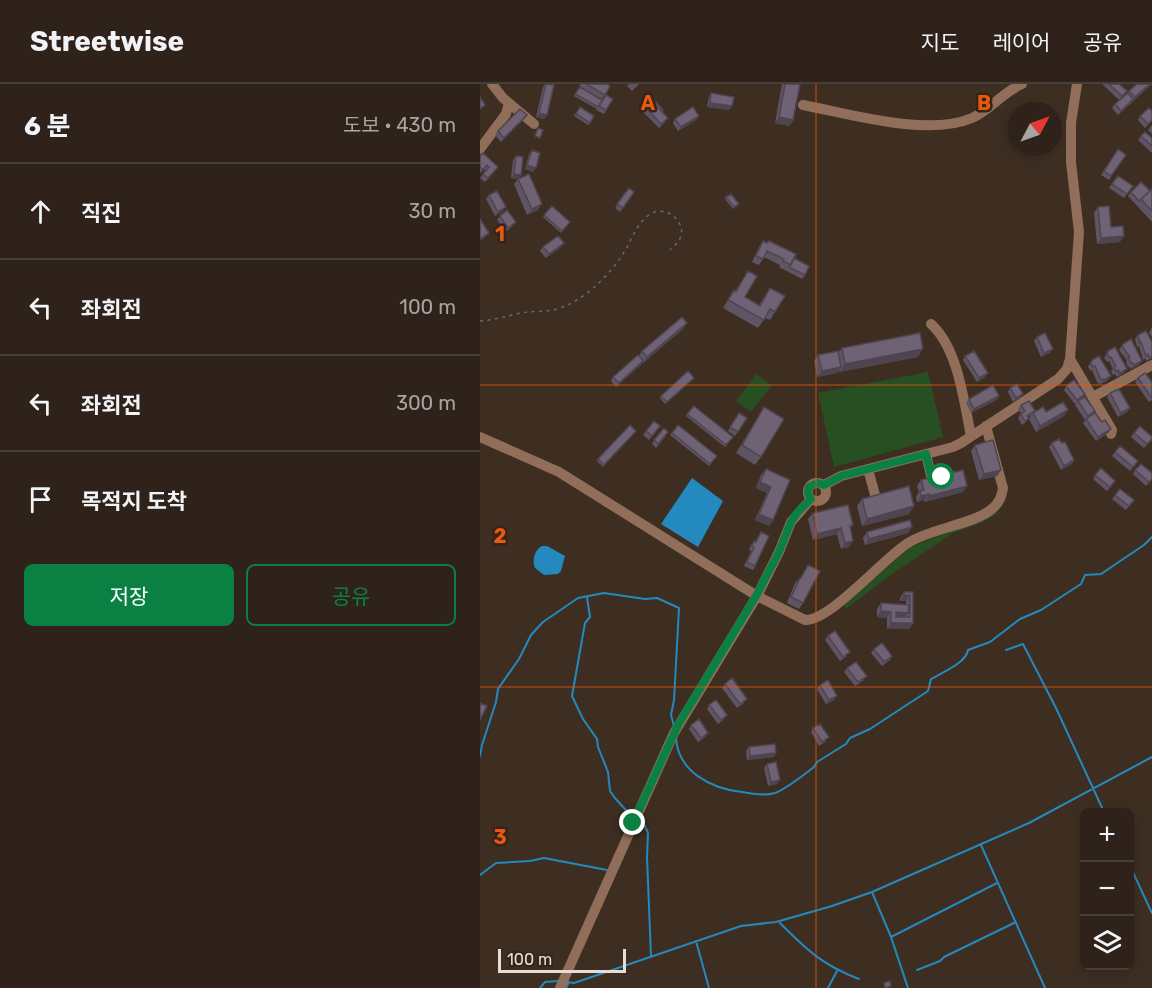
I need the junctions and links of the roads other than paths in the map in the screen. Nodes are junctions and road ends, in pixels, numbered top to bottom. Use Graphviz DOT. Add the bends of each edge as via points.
graph roads {
  1 [pos="492,84"];
  2 [pos="1022,84"];
  3 [pos="1077,84"];
  4 [pos="509,103"];
  5 [pos="803,105"];
  6 [pos="534,124"];
  7 [pos="480,149"];
  8 [pos="931,324"];
  9 [pos="1070,359"];
  10 [pos="1152,365"];
  11 [pos="1093,397"];
  12 [pos="986,426"];
  13 [pos="1111,434"];
  14 [pos="972,436"];
  15 [pos="480,437"];
  16 [pos="926,454"];
  17 [pos="898,461"];
  18 [pos="868,469"];
  19 [pos="902,473"];
  20 [pos="942,477"];
  21 [pos="875,495"];
  22 [pos="756,596"];
  23 [pos="562,983"];
  1 -- 4 [label="street"];
  2 -- 5 [label="street" via="979,114 944,125 898,123"];
  3 -- 9 [label="street" via="1071,162 1079,232"];
  4 -- 6 [label="street"];
  4 -- 7 [label="street" via="506,114"];
  8 -- 14 [label="street" via="954,362"];
  9 -- 11 [label="street"];
  9 -- 12 [label="street" via="1058,379"];
  10 -- 11 [label="street"];
  11 -- 13 [label="street"];
  12 -- 14 [label="street"];
  12 -- 22 [label="street" via="1003,488 995,507 905,544 832,608 812,620 794,616"];
  14 -- 16 [label="street" via="953,447"];
  15 -- 22 [label="street" via="559,472"];
  16 -- 17 [label="street"];
  16 -- 20 [label="street" via="932,480"];
  17 -- 18 [label="street"];
  17 -- 19 [label="street"];
  18 -- 21 [label="street"];
  18 -- 22 [label="street" via="824,485 827,491 823,500 811,499 797,513"];
  22 -- 23 [label="street" via="674,733"];
}
